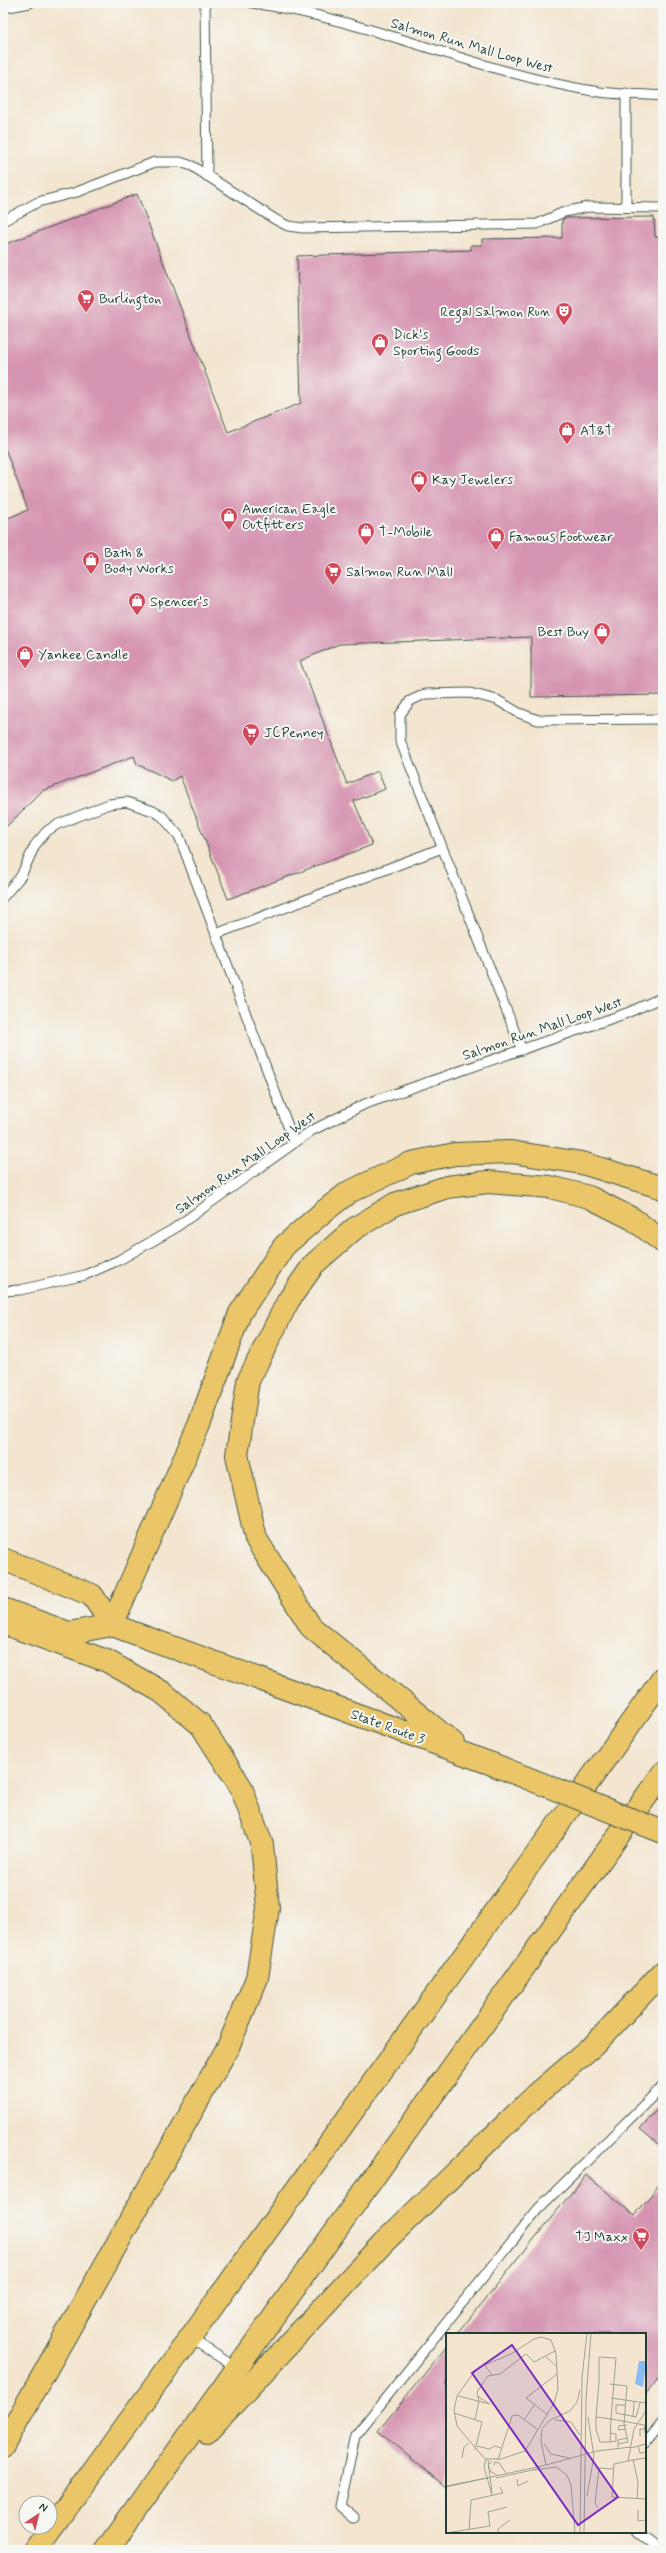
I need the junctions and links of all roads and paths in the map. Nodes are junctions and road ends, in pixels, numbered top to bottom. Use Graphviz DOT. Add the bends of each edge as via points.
graph roads {
  1 [pos="30,3"];
  2 [pos="205,3"];
  3 [pos="252,3"];
  4 [pos="3,8"];
  5 [pos="626,93"];
  6 [pos="663,96"];
  7 [pos="207,176"];
  8 [pos="626,207"];
  9 [pos="663,208"];
  10 [pos="3,221"];
  11 [pos="663,719"];
  12 [pos="442,848"];
  13 [pos="3,897"];
  14 [pos="216,934"];
  15 [pos="663,997"];
  16 [pos="522,1050"];
  17 [pos="294,1142"];
  18 [pos="663,1188"];
  19 [pos="663,1242"];
  20 [pos="3,1291"];
  21 [pos="3,1559"];
  22 [pos="3,1610"];
  23 [pos="3,1623"];
  24 [pos="112,1625"];
  25 [pos="663,1669"];
  26 [pos="663,1678"];
  27 [pos="650,1697"];
  28 [pos="466,1754"];
  29 [pos="663,1773"];
  30 [pos="663,1832"];
  31 [pos="663,1972"];
  32 [pos="663,2086"];
  33 [pos="190,2338"];
  34 [pos="238,2370"];
  35 [pos="663,2420"];
  36 [pos="646,2441"];
  37 [pos="3,2446"];
  38 [pos="145,2499"];
  39 [pos="354,2518"];
  40 [pos="638,2533"];
  41 [pos="35,2550"];
  42 [pos="107,2550"];
  43 [pos="660,2550"];
  1 -- 4 [label="lane"];
  2 -- 7 [label="lane"];
  3 -- 5 [label="lane, Salmon Run Mall Loop West" via="384,34 530,77 594,91"];
  5 -- 6 [label="lane, Salmon Run Mall Loop West"];
  5 -- 8 [label="lane"];
  7 -- 8 [label="lane" via="276,220 288,226 303,228 537,224 564,212 588,207"];
  7 -- 10 [label="lane" via="180,162 155,162 77,192 38,202"];
  8 -- 9 [label="lane"];
  11 -- 12 [label="lane" via="538,720 486,696 438,692 416,697 400,715 400,740"];
  12 -- 14 [label="lane"];
  12 -- 16 [label="lane"];
  13 -- 14 [label="lane" via="22,876 35,845 47,831 109,804 127,802 162,816 174,828"];
  14 -- 17 [label="lane"];
  15 -- 16 [label="lane, Salmon Run Mall Loop West"];
  16 -- 17 [label="lane, Salmon Run Mall Loop West" via="365,1104"];
  17 -- 20 [label="lane, Salmon Run Mall Loop West" via="172,1230 119,1260 85,1275 20,1290"];
  18 -- 24 [label="main road" via="582,1163 511,1152 455,1154 411,1163 349,1192 323,1212 284,1246 240,1313 199,1424"];
  19 -- 28 [label="main road" via="633,1219 589,1197 550,1187 488,1182 447,1187 403,1201 354,1229 314,1264 288,1301 248,1381 237,1455 256,1539 311,1627"];
  21 -- 24 [label="main road" via="92,1595"];
  22 -- 24 [label="main road" via="69,1633"];
  23 -- 37 [label="main road" via="107,1661 162,1692 201,1725 244,1795 262,1846 268,1908 257,1978 228,2047"];
  24 -- 28 [label="main road, State Route 3"];
  25 -- 27 [label="main road"];
  26 -- 27 [label="main road"];
  27 -- 33 [label="main road"];
  28 -- 30 [label="main road, State Route 3, bridge"];
  29 -- 34 [label="main road"];
  31 -- 38 [label="main road" via="594,2045 537,2094 384,2242"];
  32 -- 39 [label="lane" via="538,2209 355,2436 340,2506"];
  33 -- 34 [label="lane"];
  33 -- 41 [label="main road"];
  34 -- 38 [label="main road"];
  35 -- 36 [label="lane"];
  38 -- 42 [label="main road"];
  40 -- 43 [label="lane"];
}
